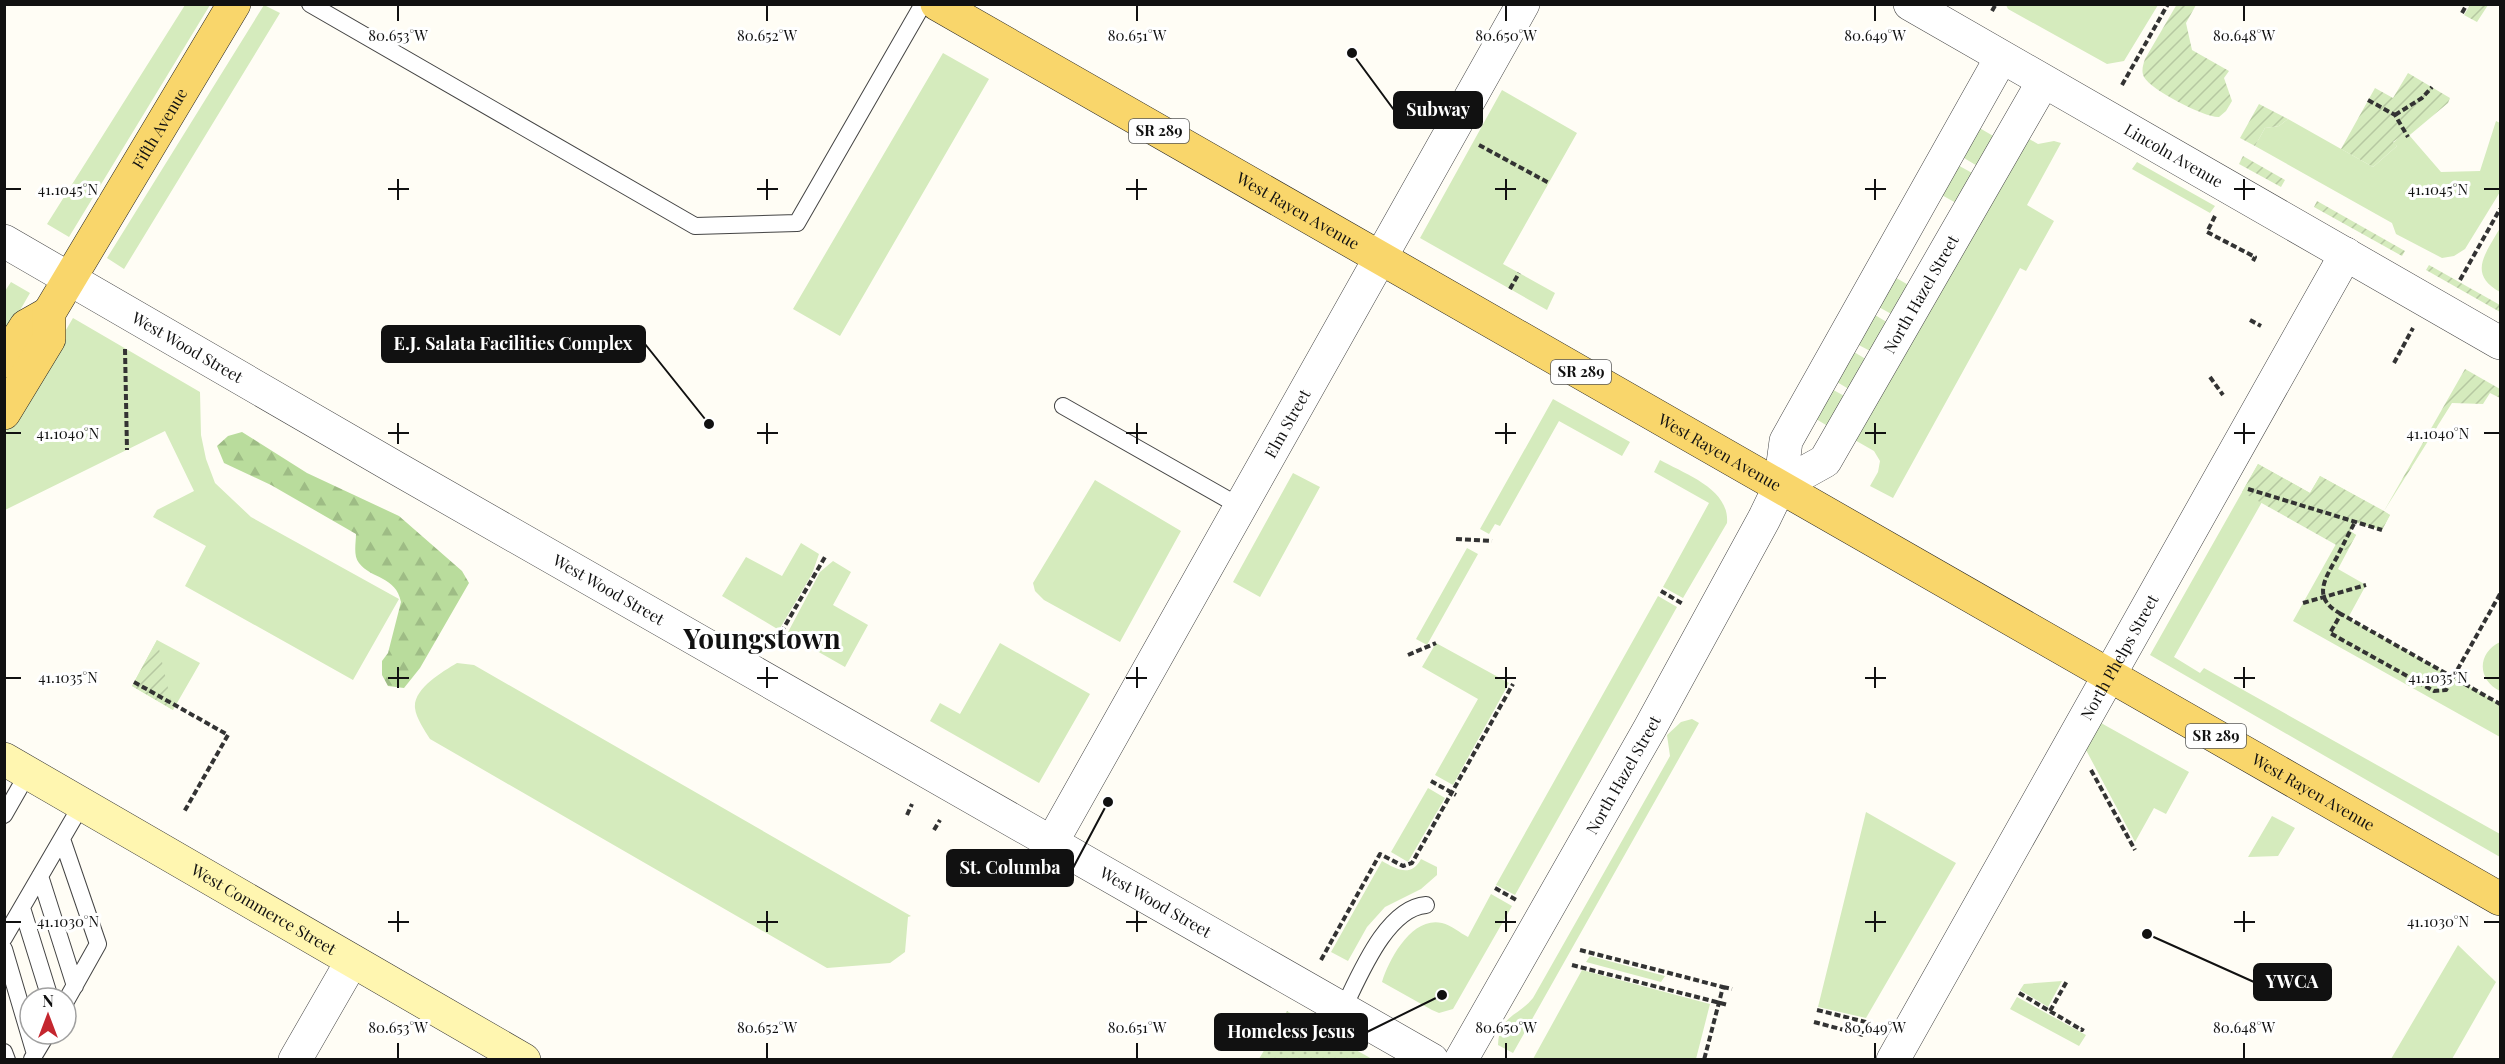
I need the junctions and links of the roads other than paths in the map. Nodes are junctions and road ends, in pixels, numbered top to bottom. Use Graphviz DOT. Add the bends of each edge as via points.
graph roads {
  1 [pos="234,4"];
  2 [pos="309,4"];
  3 [pos="923,4"];
  4 [pos="937,4"];
  5 [pos="1523,4"];
  6 [pos="1910,4"];
  7 [pos="2001,58"];
  8 [pos="2043,82"];
  9 [pos="4,241"];
  10 [pos="2346,254"];
  11 [pos="1381,258"];
  12 [pos="70,278"];
  13 [pos="49,313"];
  14 [pos="2500,343"];
  15 [pos="4,361"];
  16 [pos="1063,406"];
  17 [pos="4,413"];
  18 [pos="1780,486"];
  19 [pos="1241,507"];
  20 [pos="2110,674"];
  21 [pos="16,766"];
  22 [pos="82,804"];
  23 [pos="6,811"];
  24 [pos="62,839"];
  25 [pos="1052,842"];
  26 [pos="40,876"];
  27 [pos="2500,899"];
  28 [pos="1426,905"];
  29 [pos="22,908"];
  30 [pos="4,939"];
  31 [pos="4,949"];
  32 [pos="352,961"];
  33 [pos="46,986"];
  34 [pos="75,986"];
  35 [pos="1343,1008"];
  36 [pos="4,1052"];
  37 [pos="33,1057"];
  38 [pos="7,1059"];
  39 [pos="295,1059"];
  40 [pos="524,1059"];
  41 [pos="1432,1059"];
  42 [pos="1461,1059"];
  43 [pos="1893,1059"];
  1 -- 12 [label="main road, Fifth Avenue"];
  2 -- 3 [label="lane" via="695,226 797,223"];
  4 -- 11 [label="main road, West Rayen Avenue / SR 289"];
  5 -- 11 [label="street, Elm Street"];
  6 -- 7 [label="street, Lincoln Avenue"];
  7 -- 8 [label="street, Lincoln Avenue"];
  7 -- 18 [label="street, North Hazel Street" via="1786,441"];
  8 -- 10 [label="street, Lincoln Avenue"];
  8 -- 18 [label="street, North Hazel Street" via="1825,461"];
  9 -- 12 [label="street, West Wood Street"];
  10 -- 14 [label="street, Lincoln Avenue"];
  10 -- 20 [label="street, North Phelps Street"];
  11 -- 18 [label="main road, West Rayen Avenue / SR 289"];
  11 -- 19 [label="street, Elm Street"];
  12 -- 13 [label="main road, Fifth Avenue"];
  12 -- 25 [label="street, West Wood Street"];
  13 -- 15 [label="main road, Fifth Avenue" via="26,326"];
  13 -- 17 [label="main road, Fifth Avenue" via="49,339"];
  16 -- 19 [label="lane"];
  18 -- 20 [label="main road, West Rayen Avenue / SR 289"];
  18 -- 42 [label="street, North Hazel Street" via="1650,728"];
  19 -- 25 [label="street, Elm Street"];
  20 -- 27 [label="main road, West Rayen Avenue / SR 289"];
  20 -- 43 [label="street, North Phelps Street"];
  21 -- 22 [label="main road, West Commerce Street"];
  21 -- 23 [label="lane"];
  22 -- 24 [label="lane"];
  22 -- 32 [label="main road, West Commerce Street"];
  24 -- 26 [label="lane"];
  24 -- 34 [label="lane" via="98,944"];
  25 -- 35 [label="street, West Wood Street"];
  26 -- 29 [label="lane"];
  26 -- 34 [label="lane"];
  28 -- 35 [label="lane" via="1403,915 1387,929"];
  29 -- 30 [label="lane"];
  29 -- 33 [label="lane"];
  31 -- 37 [label="lane"];
  32 -- 39 [label="street"];
  32 -- 40 [label="main road, West Commerce Street"];
  35 -- 41 [label="street, West Wood Street"];
  36 -- 38 [label="lane"];
}
